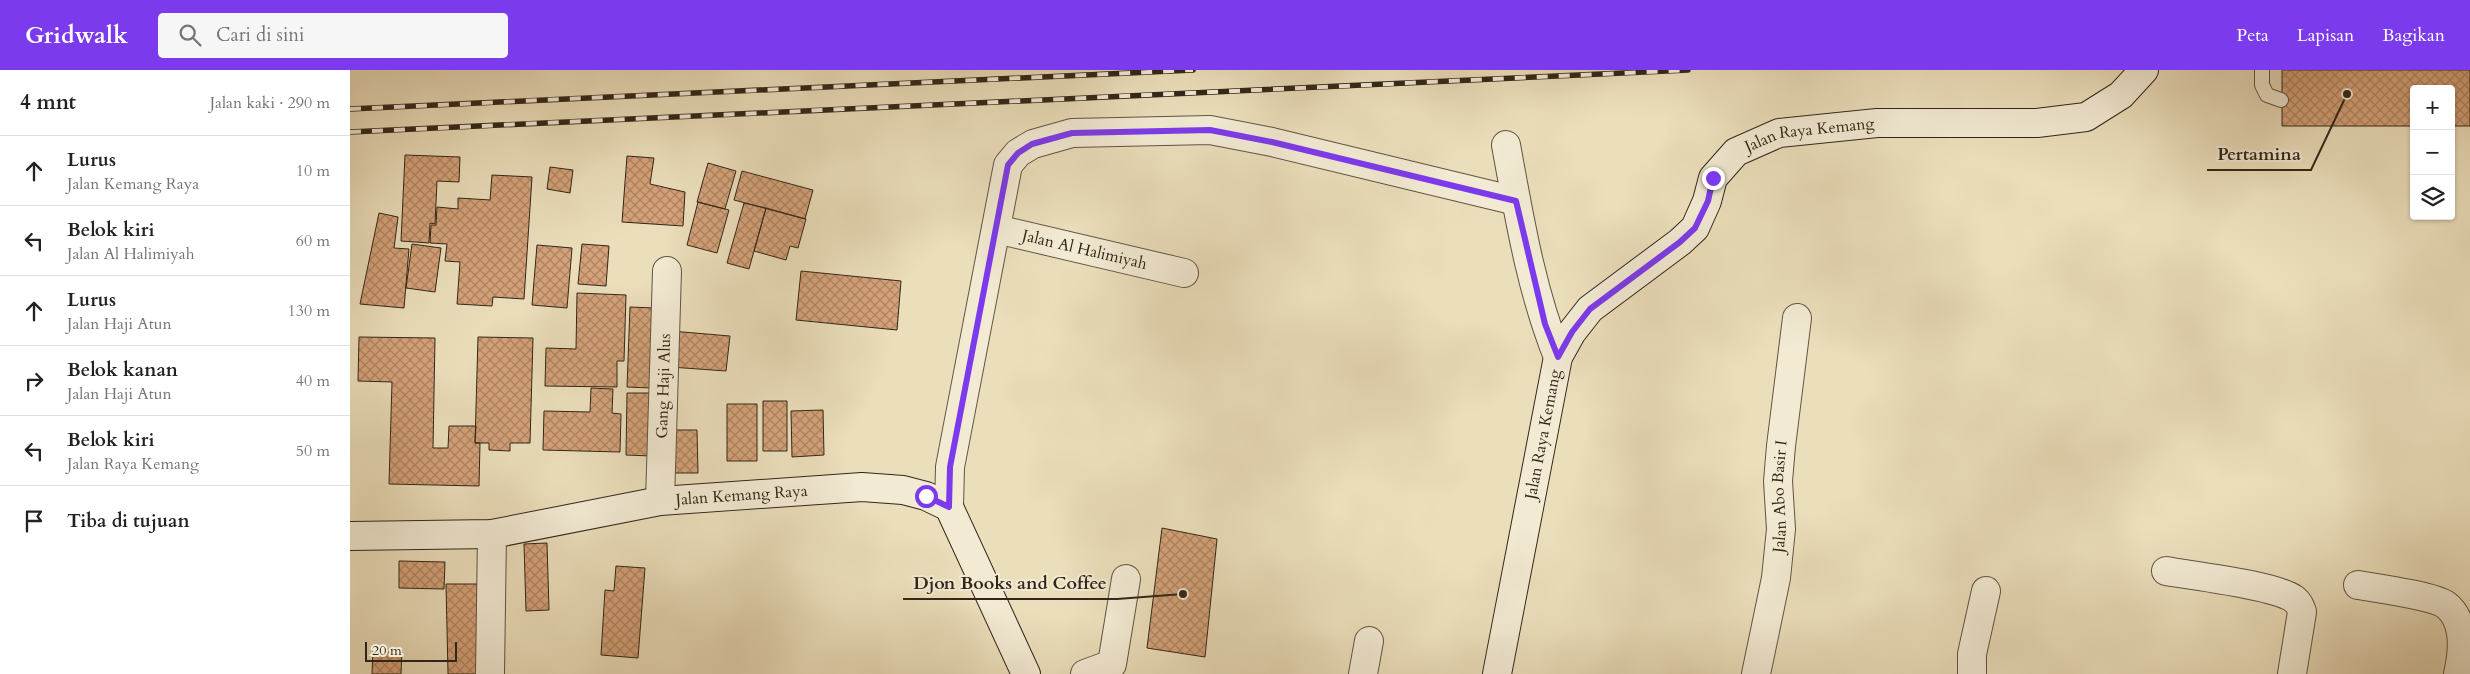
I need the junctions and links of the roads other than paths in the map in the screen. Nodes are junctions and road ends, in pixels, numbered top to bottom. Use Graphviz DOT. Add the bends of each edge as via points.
graph roads {
  1 [pos="2144,70"];
  2 [pos="2262,70"];
  3 [pos="2281,100"];
  4 [pos="1506,145"];
  5 [pos="1516,201"];
  6 [pos="996,229"];
  7 [pos="667,271"];
  8 [pos="1184,273"];
  9 [pos="1797,318"];
  10 [pos="1558,357"];
  11 [pos="660,501"];
  12 [pos="949,507"];
  13 [pos="492,534"];
  14 [pos="350,536"];
  15 [pos="2166,571"];
  16 [pos="1126,578"];
  17 [pos="2358,585"];
  18 [pos="1986,591"];
  19 [pos="1369,641"];
  20 [pos="490,674"];
  21 [pos="1026,674"];
  22 [pos="1086,674"];
  23 [pos="1363,674"];
  24 [pos="1497,674"];
  25 [pos="1756,674"];
  26 [pos="1972,674"];
  27 [pos="2292,674"];
  28 [pos="2458,674"];
  1 -- 10 [label="street, Jalan Raya Kemang" via="2121,95 2086,117 2036,123 1877,123 1779,133 1736,152 1713,178 1708,201 1695,228 1590,309"];
  2 -- 3 [label="lane" via="2262,85 2267,95"];
  4 -- 5 [label="street"];
  5 -- 6 [label="street" via="1210,130 1072,133 1032,144 1008,165"];
  5 -- 10 [label="street" via="1545,324"];
  6 -- 8 [label="street, Jalan Al Halimiyah"];
  6 -- 12 [label="street" via="950,467"];
  7 -- 11 [label="street, Gang Haji Alus"];
  9 -- 25 [label="street, Jalan Abo Basir I" via="1780,456 1781,529 1776,578"];
  10 -- 24 [label="street, Jalan Raya Kemang"];
  11 -- 12 [label="street, Jalan Kemang Raya" via="869,487 903,490"];
  11 -- 13 [label="street, Jalan Kemang Raya"];
  12 -- 21 [label="street"];
  13 -- 14 [label="street, Jalan Kemang Raya"];
  13 -- 20 [label="street"];
  15 -- 27 [label="street" via="2275,591 2293,598 2300,604 2302,612"];
  16 -- 22 [label="street" via="1112,664"];
  17 -- 28 [label="street" via="2445,604 2457,619 2463,650"];
  18 -- 26 [label="street" via="1972,654"];
  19 -- 23 [label="street"];
}
